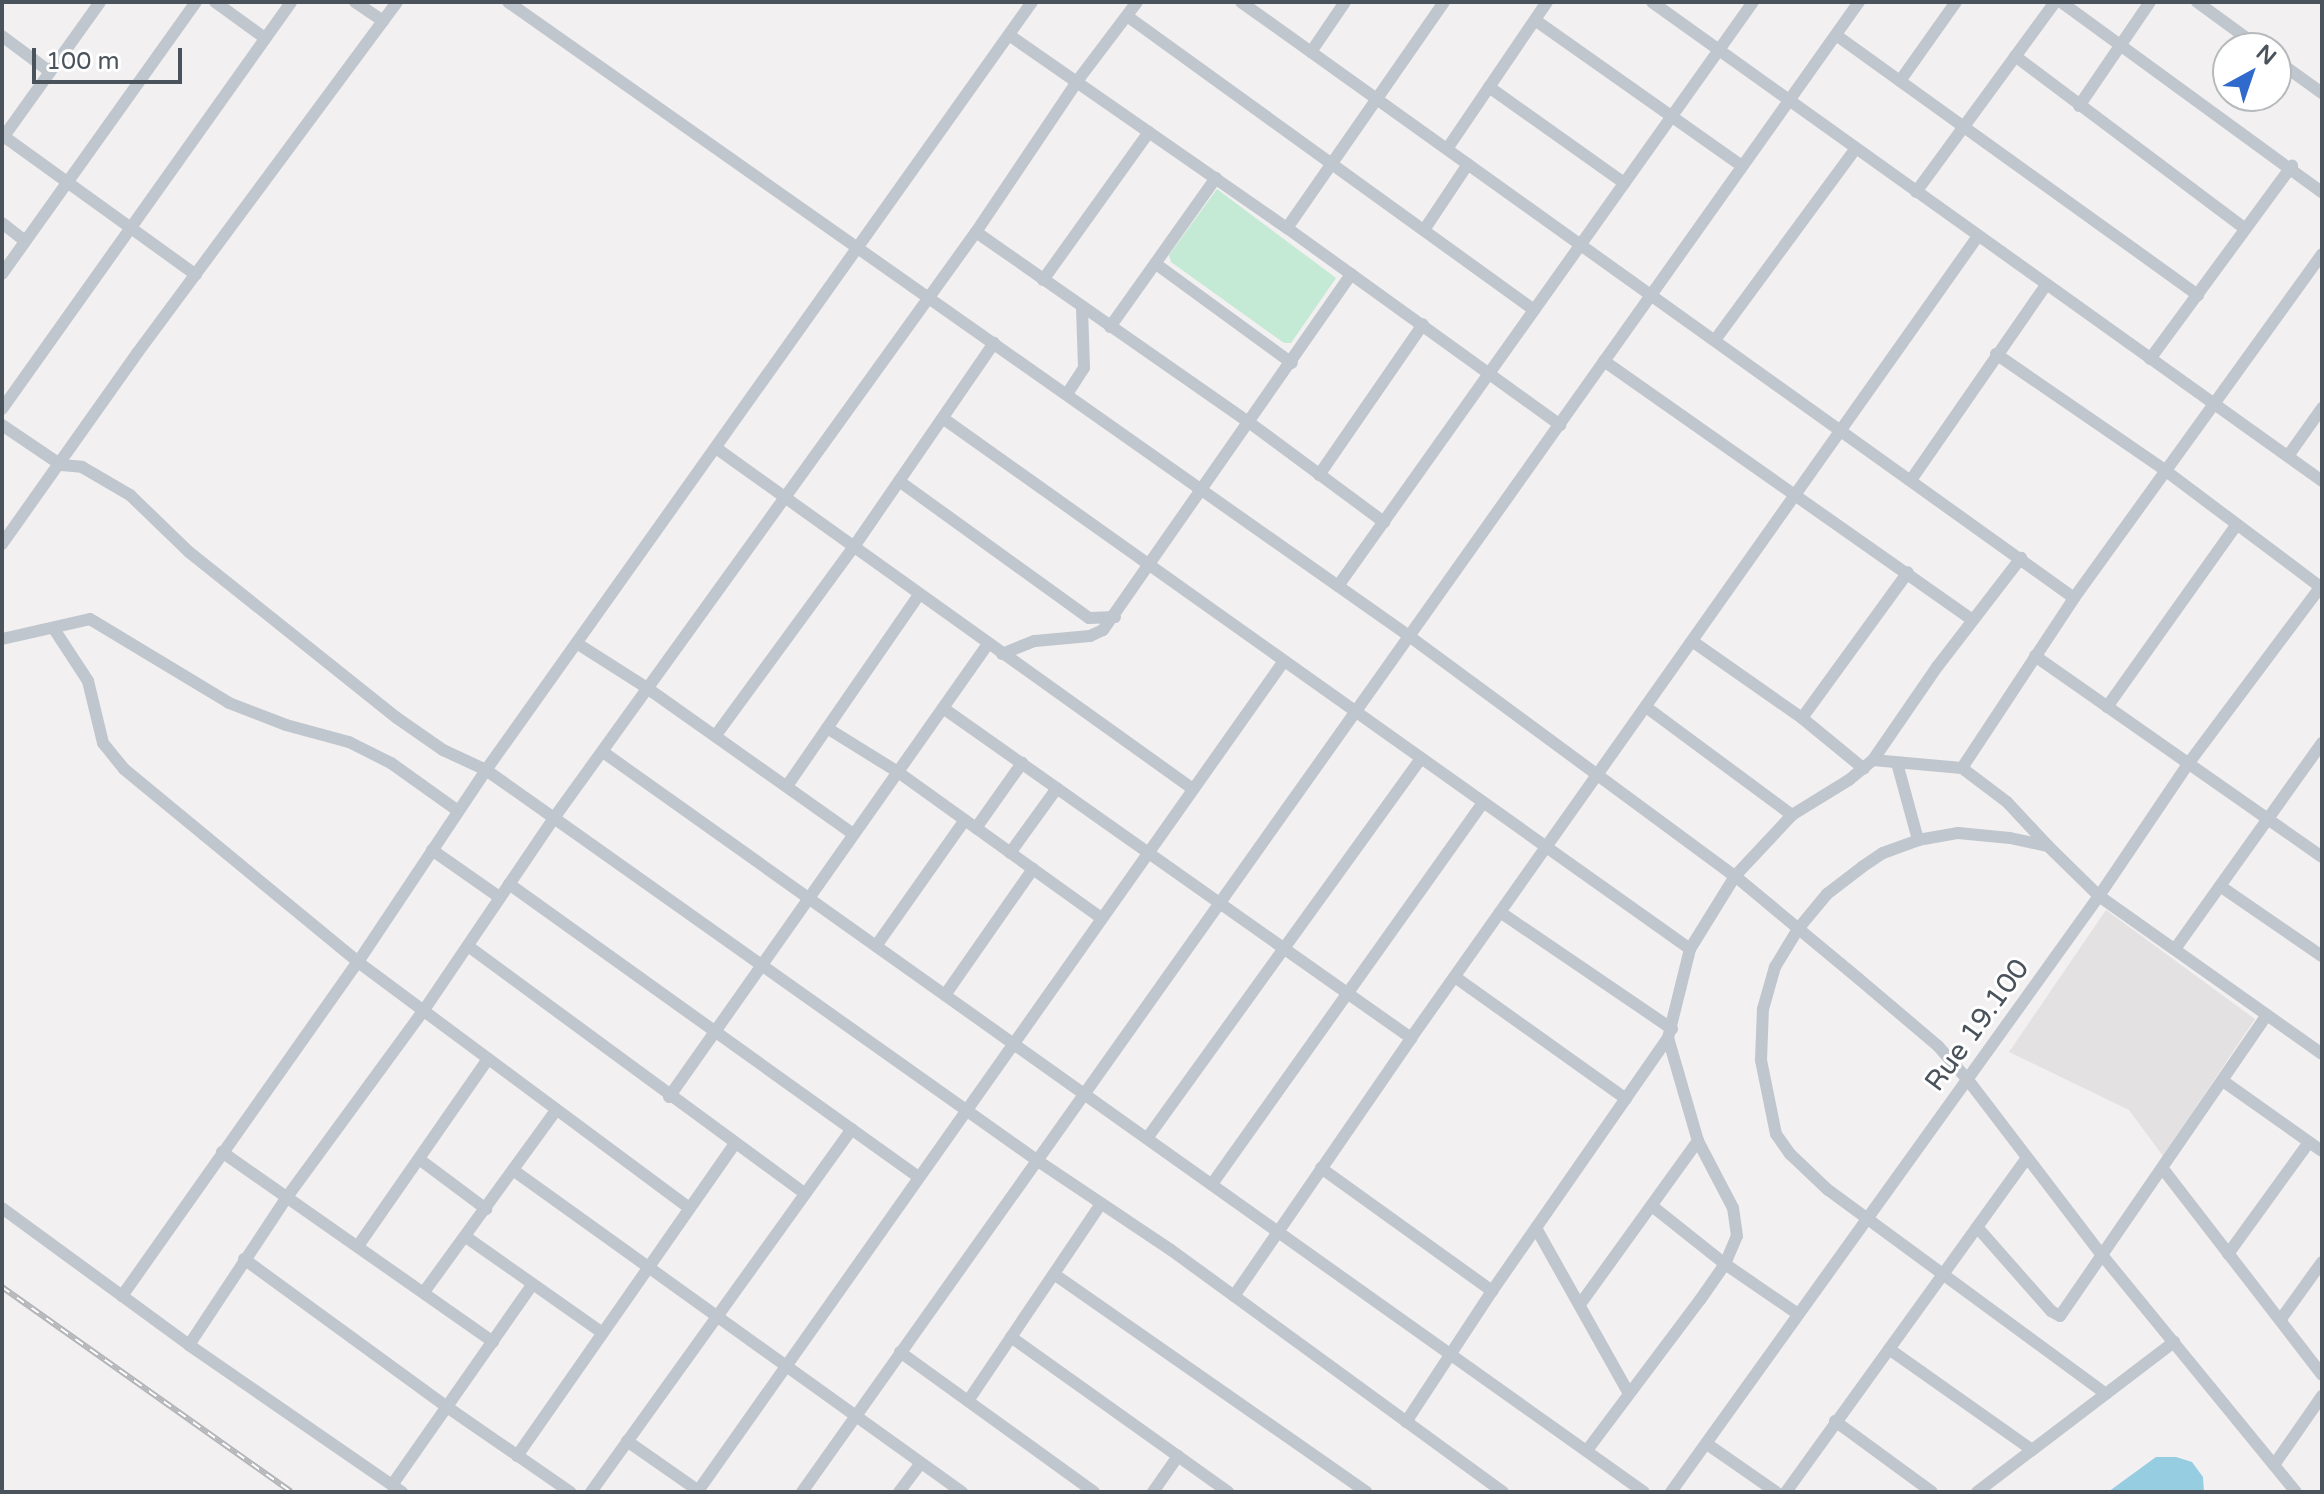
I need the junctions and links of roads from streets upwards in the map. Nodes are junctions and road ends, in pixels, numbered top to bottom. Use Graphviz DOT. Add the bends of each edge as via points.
graph roads {
  1 [pos="100,2"];
  2 [pos="196,2"];
  3 [pos="215,2"];
  4 [pos="291,2"];
  5 [pos="355,2"];
  6 [pos="397,2"];
  7 [pos="508,2"];
  8 [pos="1032,2"];
  9 [pos="1137,2"];
  10 [pos="1241,2"];
  11 [pos="1345,2"];
  12 [pos="1444,2"];
  13 [pos="1547,2"];
  14 [pos="1652,2"];
  15 [pos="1753,2"];
  16 [pos="1859,2"];
  17 [pos="1956,2"];
  18 [pos="2058,2"];
  19 [pos="2150,2"];
  20 [pos="2197,2"];
  21 [pos="1127,16"];
  22 [pos="1535,20"];
  23 [pos="383,21"];
  24 [pos="2238,32"];
  25 [pos="1009,35"];
  26 [pos="1836,35"];
  27 [pos="2,36"];
  28 [pos="265,38"];
  29 [pos="2120,46"];
  30 [pos="1719,50"];
  31 [pos="1311,52"];
  32 [pos="2015,56"];
  33 [pos="49,71"];
  34 [pos="2292,71"];
  35 [pos="1078,80"];
  36 [pos="1900,81"];
  37 [pos="1489,87"];
  38 [pos="2322,93"];
  39 [pos="1376,98"];
  40 [pos="1789,100"];
  41 [pos="2079,106"];
  42 [pos="1671,116"];
  43 [pos="1963,126"];
  44 [pos="1149,132"];
  45 [pos="3,137"];
  46 [pos="1856,148"];
  47 [pos="1447,149"];
  48 [pos="1332,163"];
  49 [pos="1468,164"];
  50 [pos="1742,166"];
  51 [pos="2292,166"];
  52 [pos="1216,178"];
  53 [pos="65,181"];
  54 [pos="1624,183"];
  55 [pos="1916,192"];
  56 [pos="2322,192"];
  57 [pos="2,223"];
  58 [pos="129,226"];
  59 [pos="1287,228"];
  60 [pos="2245,229"];
  61 [pos="1424,230"];
  62 [pos="976,232"];
  63 [pos="1978,236"];
  64 [pos="24,240"];
  65 [pos="1581,244"];
  66 [pos="859,247"];
  67 [pos="2322,254"];
  68 [pos="1156,264"];
  69 [pos="2,274"];
  70 [pos="1351,274"];
  71 [pos="196,275"];
  72 [pos="1043,280"];
  73 [pos="2046,285"];
  74 [pos="1651,295"];
  75 [pos="2198,295"];
  76 [pos="930,296"];
  77 [pos="1082,307"];
  78 [pos="1534,310"];
  79 [pos="1423,324"];
  80 [pos="1110,327"];
  81 [pos="1715,340"];
  82 [pos="994,343"];
  83 [pos="1996,354"];
  84 [pos="2150,359"];
  85 [pos="1604,361"];
  86 [pos="1292,363"];
  87 [pos="1490,373"];
  88 [pos="1067,394"];
  89 [pos="2214,403"];
  90 [pos="2322,408"];
  91 [pos="2,409"];
  92 [pos="944,419"];
  93 [pos="1250,423"];
  94 [pos="2,425"];
  95 [pos="1560,425"];
  96 [pos="1841,430"];
  97 [pos="716,448"];
  98 [pos="2288,456"];
  99 [pos="61,465"];
  100 [pos="2166,471"];
  101 [pos="1319,475"];
  102 [pos="1911,480"];
  103 [pos="899,481"];
  104 [pos="2322,481"];
  105 [pos="1201,491"];
  106 [pos="1797,496"];
  107 [pos="785,497"];
  108 [pos="1384,522"];
  109 [pos="2237,524"];
  110 [pos="2,544"];
  111 [pos="853,548"];
  112 [pos="2021,558"];
  113 [pos="1149,565"];
  114 [pos="1908,572"];
  115 [pos="1338,586"];
  116 [pos="2322,587"];
  117 [pos="919,595"];
  118 [pos="2074,598"];
  119 [pos="1115,617"];
  120 [pos="1972,620"];
  121 [pos="54,629"];
  122 [pos="1409,636"];
  123 [pos="2,639"];
  124 [pos="1692,641"];
  125 [pos="578,644"];
  126 [pos="988,644"];
  127 [pos="1002,654"];
  128 [pos="2035,656"];
  129 [pos="1284,661"];
  130 [pos="647,688"];
  131 [pos="1646,707"];
  132 [pos="2107,707"];
  133 [pos="943,708"];
  134 [pos="1355,711"];
  135 [pos="1802,718"];
  136 [pos="827,728"];
  137 [pos="716,735"];
  138 [pos="2322,743"];
  139 [pos="603,752"];
  140 [pos="1420,760"];
  141 [pos="1022,763"];
  142 [pos="1897,763"];
  143 [pos="1868,764"];
  144 [pos="2188,764"];
  145 [pos="1962,768"];
  146 [pos="486,770"];
  147 [pos="898,772"];
  148 [pos="1597,775"];
  149 [pos="787,786"];
  150 [pos="1057,788"];
  151 [pos="1193,789"];
  152 [pos="1483,802"];
  153 [pos="458,811"];
  154 [pos="1792,815"];
  155 [pos="554,818"];
  156 [pos="2268,818"];
  157 [pos="970,824"];
  158 [pos="853,834"];
  159 [pos="1918,840"];
  160 [pos="2048,846"];
  161 [pos="1547,847"];
  162 [pos="432,850"];
  163 [pos="1148,852"];
  164 [pos="1010,853"];
  165 [pos="2322,857"];
  166 [pos="1033,869"];
  167 [pos="1735,876"];
  168 [pos="509,884"];
  169 [pos="2220,886"];
  170 [pos="2099,896"];
  171 [pos="499,897"];
  172 [pos="809,898"];
  173 [pos="1219,902"];
  174 [pos="1500,912"];
  175 [pos="1101,918"];
  176 [pos="1798,929"];
  177 [pos="468,946"];
  178 [pos="876,946"];
  179 [pos="1690,949"];
  180 [pos="2175,949"];
  181 [pos="1286,950"];
  182 [pos="2322,956"];
  183 [pos="358,962"];
  184 [pos="760,965"];
  185 [pos="1455,977"];
  186 [pos="1347,993"];
  187 [pos="945,995"];
  188 [pos="424,1010"];
  189 [pos="2267,1015"];
  190 [pos="715,1032"];
  191 [pos="1670,1033"];
  192 [pos="1411,1038"];
  193 [pos="1012,1044"];
  194 [pos="2322,1054"];
  195 [pos="488,1059"];
  196 [pos="1968,1080"];
  197 [pos="2223,1081"];
  198 [pos="1085,1094"];
  199 [pos="669,1097"];
  200 [pos="1626,1099"];
  201 [pos="966,1108"];
  202 [pos="556,1110"];
  203 [pos="852,1129"];
  204 [pos="1148,1137"];
  205 [pos="1698,1141"];
  206 [pos="2309,1142"];
  207 [pos="735,1144"];
  208 [pos="2322,1151"];
  209 [pos="222,1152"];
  210 [pos="2027,1158"];
  211 [pos="419,1159"];
  212 [pos="1038,1161"];
  213 [pos="1321,1168"];
  214 [pos="2163,1169"];
  215 [pos="513,1170"];
  216 [pos="917,1176"];
  217 [pos="1212,1184"];
  218 [pos="805,1194"];
  219 [pos="287,1197"];
  220 [pos="1101,1204"];
  221 [pos="1652,1206"];
  222 [pos="2,1208"];
  223 [pos="689,1208"];
  224 [pos="486,1209"];
  225 [pos="1868,1219"];
  226 [pos="1977,1227"];
  227 [pos="1536,1228"];
  228 [pos="1276,1232"];
  229 [pos="466,1237"];
  230 [pos="358,1246"];
  231 [pos="2228,1254"];
  232 [pos="2102,1255"];
  233 [pos="244,1259"];
  234 [pos="2322,1262"];
  235 [pos="1725,1264"];
  236 [pos="646,1268"];
  237 [pos="1054,1274"];
  238 [pos="1943,1274"];
  239 [pos="532,1285"];
  240 [pos="1492,1291"];
  241 [pos="424,1292"];
  242 [pos="122,1296"];
  243 [pos="1234,1296"];
  244 [pos="1581,1303"];
  245 [pos="1798,1314"];
  246 [pos="716,1316"];
  247 [pos="2281,1319"];
  248 [pos="601,1332"];
  249 [pos="1011,1337"];
  250 [pos="493,1342"];
  251 [pos="2174,1342"];
  252 [pos="189,1345"];
  253 [pos="1889,1349"];
  254 [pos="900,1352"];
  255 [pos="1452,1354"];
  256 [pos="784,1364"];
  257 [pos="2322,1375"];
  258 [pos="1628,1392"];
  259 [pos="2106,1394"];
  260 [pos="2322,1396"];
  261 [pos="968,1401"];
  262 [pos="447,1407"];
  263 [pos="857,1416"];
  264 [pos="1835,1421"];
  265 [pos="1406,1422"];
  266 [pos="627,1441"];
  267 [pos="1707,1444"];
  268 [pos="1588,1449"];
  269 [pos="2032,1450"];
  270 [pos="517,1456"];
  271 [pos="1178,1456"];
  272 [pos="921,1463"];
  273 [pos="2274,1465"];
  274 [pos="397,1489"];
  275 [pos="699,1491"];
  276 [pos="570,1492"];
  277 [pos="591,1492"];
  278 [pos="802,1492"];
  279 [pos="899,1492"];
  280 [pos="962,1492"];
  281 [pos="1094,1492"];
  282 [pos="1153,1492"];
  283 [pos="1228,1492"];
  284 [pos="1367,1492"];
  285 [pos="1503,1492"];
  286 [pos="1644,1492"];
  287 [pos="1671,1492"];
  288 [pos="1776,1492"];
  289 [pos="1786,1492"];
  290 [pos="1932,1492"];
  291 [pos="1977,1492"];
  292 [pos="2296,1492"];
  1 -- 33 [label="street"];
  2 -- 53 [label="street"];
  3 -- 28 [label="street"];
  4 -- 28 [label="street"];
  5 -- 23 [label="street"];
  6 -- 23 [label="street"];
  7 -- 66 [label="street"];
  8 -- 25 [label="street"];
  9 -- 21 [label="street"];
  10 -- 31 [label="street"];
  11 -- 31 [label="street"];
  12 -- 39 [label="street"];
  13 -- 22 [label="street"];
  14 -- 30 [label="street"];
  15 -- 30 [label="street"];
  16 -- 26 [label="street"];
  17 -- 36 [label="street"];
  18 -- 29 [label="street"];
  18 -- 32 [label="street"];
  19 -- 29 [label="street"];
  20 -- 24 [label="street"];
  21 -- 35 [label="street"];
  21 -- 48 [label="street"];
  22 -- 37 [label="street"];
  22 -- 42 [label="street"];
  23 -- 71 [label="street"];
  25 -- 35 [label="street"];
  25 -- 66 [label="street"];
  26 -- 36 [label="street"];
  26 -- 40 [label="street"];
  27 -- 33 [label="street"];
  28 -- 58 [label="street"];
  29 -- 41 [label="street"];
  29 -- 51 [label="street"];
  30 -- 40 [label="street"];
  30 -- 42 [label="street"];
  31 -- 39 [label="street"];
  32 -- 41 [label="street"];
  32 -- 43 [label="street"];
  33 -- 45 [label="street"];
  34 -- 38 [label="street"];
  35 -- 44 [label="street"];
  35 -- 62 [label="street"];
  36 -- 43 [label="street"];
  37 -- 47 [label="street"];
  37 -- 54 [label="street"];
  39 -- 47 [label="street"];
  39 -- 48 [label="street"];
  40 -- 46 [label="street"];
  40 -- 50 [label="street"];
  41 -- 60 [label="street"];
  42 -- 50 [label="street"];
  42 -- 54 [label="street"];
  43 -- 55 [label="street"];
  43 -- 75 [label="street"];
  44 -- 52 [label="street"];
  44 -- 72 [label="street"];
  45 -- 53 [label="street"];
  46 -- 55 [label="street"];
  46 -- 81 [label="street"];
  47 -- 49 [label="street"];
  48 -- 59 [label="street"];
  48 -- 61 [label="street"];
  49 -- 61 [label="street"];
  49 -- 65 [label="street"];
  50 -- 74 [label="street"];
  51 -- 56 [label="street"];
  51 -- 60 [label="street"];
  52 -- 59 [label="street"];
  52 -- 68 [label="street"];
  53 -- 58 [label="street"];
  53 -- 64 [label="street"];
  54 -- 65 [label="street"];
  55 -- 63 [label="street"];
  57 -- 64 [label="street"];
  58 -- 71 [label="street"];
  58 -- 91 [label="street"];
  59 -- 70 [label="street"];
  60 -- 75 [label="street"];
  61 -- 78 [label="street"];
  62 -- 72 [label="street"];
  62 -- 76 [label="street"];
  63 -- 73 [label="street"];
  63 -- 96 [label="street"];
  64 -- 69 [label="street"];
  65 -- 74 [label="street"];
  65 -- 78 [label="street"];
  66 -- 76 [label="street"];
  66 -- 97 [label="street"];
  67 -- 89 [label="street"];
  68 -- 80 [label="street"];
  68 -- 86 [label="street"];
  70 -- 79 [label="street"];
  70 -- 86 [label="street"];
  71 -- 99 [label="street"];
  72 -- 77 [label="street"];
  73 -- 83 [label="street"];
  73 -- 84 [label="street"];
  74 -- 81 [label="street"];
  74 -- 85 [label="street"];
  75 -- 84 [label="street"];
  76 -- 82 [label="street"];
  76 -- 107 [label="street"];
  77 -- 80 [label="street"];
  77 -- 88 [label="street" via="1084,368"];
  78 -- 87 [label="street"];
  79 -- 87 [label="street"];
  79 -- 101 [label="street"];
  80 -- 93 [label="street"];
  81 -- 96 [label="street"];
  82 -- 88 [label="street"];
  82 -- 92 [label="street"];
  83 -- 100 [label="street"];
  83 -- 102 [label="street"];
  84 -- 89 [label="street"];
  85 -- 95 [label="street"];
  85 -- 106 [label="street"];
  86 -- 93 [label="street"];
  87 -- 95 [label="street"];
  87 -- 108 [label="street"];
  88 -- 105 [label="street"];
  89 -- 98 [label="street"];
  89 -- 100 [label="street"];
  90 -- 98 [label="street"];
  92 -- 103 [label="street"];
  92 -- 113 [label="street"];
  93 -- 101 [label="street"];
  93 -- 105 [label="street"];
  94 -- 99 [label="street"];
  95 -- 122 [label="street"];
  96 -- 102 [label="street"];
  96 -- 106 [label="street"];
  97 -- 107 [label="street"];
  97 -- 125 [label="street"];
  98 -- 104 [label="street"];
  99 -- 110 [label="street"];
  99 -- 146 [label="street" via="82,467 130,495 189,552 397,718 443,750"];
  100 -- 109 [label="street"];
  100 -- 118 [label="street"];
  101 -- 108 [label="street"];
  102 -- 112 [label="street"];
  103 -- 111 [label="street"];
  103 -- 119 [label="street" via="1089,618"];
  105 -- 113 [label="street"];
  105 -- 115 [label="street"];
  106 -- 114 [label="street"];
  106 -- 124 [label="street"];
  107 -- 111 [label="street"];
  107 -- 130 [label="street"];
  108 -- 115 [label="street"];
  109 -- 116 [label="street"];
  109 -- 132 [label="street"];
  111 -- 117 [label="street"];
  111 -- 137 [label="street"];
  112 -- 118 [label="street"];
  112 -- 120 [label="street"];
  113 -- 119 [label="street"];
  113 -- 129 [label="street"];
  114 -- 120 [label="street"];
  114 -- 135 [label="street"];
  115 -- 122 [label="street"];
  116 -- 144 [label="street, Rue 19.100"];
  117 -- 126 [label="street"];
  117 -- 136 [label="street"];
  118 -- 128 [label="street"];
  119 -- 127 [label="street" via="1096,634 1040,640"];
  120 -- 143 [label="street"];
  121 -- 123 [label="street"];
  121 -- 153 [label="street" via="90,619 229,703 349,742 391,763"];
  121 -- 183 [label="street" via="88,681 103,743 114,759"];
  122 -- 134 [label="street"];
  122 -- 148 [label="street"];
  124 -- 131 [label="street"];
  124 -- 135 [label="street"];
  125 -- 130 [label="street"];
  125 -- 146 [label="street"];
  126 -- 127 [label="street"];
  126 -- 133 [label="street"];
  127 -- 151 [label="street"];
  128 -- 132 [label="street"];
  128 -- 145 [label="street"];
  129 -- 134 [label="street"];
  129 -- 151 [label="street"];
  130 -- 137 [label="street"];
  130 -- 139 [label="street"];
  131 -- 148 [label="street"];
  131 -- 154 [label="street"];
  132 -- 144 [label="street"];
  133 -- 141 [label="street"];
  133 -- 147 [label="street"];
  134 -- 140 [label="street"];
  134 -- 173 [label="street"];
  135 -- 143 [label="street"];
  136 -- 147 [label="street"];
  136 -- 149 [label="street"];
  137 -- 149 [label="street"];
  138 -- 156 [label="street"];
  139 -- 155 [label="street"];
  139 -- 172 [label="street"];
  140 -- 152 [label="street"];
  140 -- 181 [label="street"];
  141 -- 150 [label="street"];
  141 -- 157 [label="street"];
  142 -- 143 [label="street"];
  142 -- 145 [label="street"];
  142 -- 159 [label="street"];
  143 -- 154 [label="street"];
  144 -- 156 [label="street"];
  144 -- 170 [label="street, Rue 19.100"];
  145 -- 160 [label="street" via="2007,802"];
  146 -- 153 [label="street"];
  146 -- 155 [label="street"];
  147 -- 157 [label="street"];
  147 -- 158 [label="street"];
  148 -- 161 [label="street"];
  148 -- 167 [label="street"];
  149 -- 158 [label="street"];
  150 -- 163 [label="street"];
  150 -- 164 [label="street"];
  151 -- 163 [label="street"];
  152 -- 161 [label="street"];
  152 -- 186 [label="street"];
  153 -- 162 [label="street"];
  154 -- 167 [label="street"];
  155 -- 168 [label="street"];
  155 -- 184 [label="street"];
  156 -- 165 [label="street"];
  156 -- 169 [label="street"];
  157 -- 164 [label="street"];
  157 -- 178 [label="street"];
  158 -- 172 [label="street"];
  159 -- 160 [label="street" via="1958,833"];
  159 -- 176 [label="street" via="1862,867 1827,894"];
  160 -- 170 [label="street"];
  161 -- 174 [label="street"];
  161 -- 179 [label="street"];
  162 -- 171 [label="street"];
  162 -- 183 [label="street"];
  163 -- 173 [label="street"];
  163 -- 175 [label="street"];
  164 -- 166 [label="street"];
  166 -- 175 [label="street"];
  166 -- 187 [label="street"];
  167 -- 176 [label="street"];
  167 -- 179 [label="street"];
  168 -- 171 [label="street"];
  168 -- 190 [label="street"];
  169 -- 180 [label="street"];
  169 -- 182 [label="street"];
  170 -- 180 [label="street"];
  170 -- 196 [label="street, Rue 19.100"];
  171 -- 177 [label="street"];
  172 -- 178 [label="street"];
  172 -- 184 [label="street"];
  173 -- 181 [label="street"];
  173 -- 198 [label="street"];
  174 -- 185 [label="street"];
  174 -- 191 [label="street"];
  175 -- 193 [label="street"];
  176 -- 196 [label="street" via="1938,1046"];
  176 -- 225 [label="street" via="1775,967 1763,1009 1761,1060 1768,1108 1776,1134 1790,1154"];
  177 -- 188 [label="street"];
  177 -- 199 [label="street"];
  178 -- 187 [label="street"];
  179 -- 191 [label="street"];
  180 -- 189 [label="street"];
  181 -- 186 [label="street"];
  181 -- 204 [label="street"];
  183 -- 188 [label="street"];
  183 -- 209 [label="street"];
  184 -- 190 [label="street"];
  184 -- 201 [label="street"];
  185 -- 192 [label="street"];
  185 -- 200 [label="street"];
  186 -- 192 [label="street"];
  186 -- 217 [label="street"];
  187 -- 193 [label="street"];
  188 -- 195 [label="street"];
  188 -- 219 [label="street"];
  189 -- 194 [label="street"];
  189 -- 197 [label="street"];
  190 -- 199 [label="street"];
  190 -- 203 [label="street"];
  191 -- 200 [label="street"];
  191 -- 205 [label="street"];
  192 -- 213 [label="street"];
  193 -- 198 [label="street"];
  193 -- 201 [label="street"];
  195 -- 202 [label="street"];
  195 -- 211 [label="street"];
  196 -- 210 [label="street"];
  196 -- 225 [label="street, Rue 19.100"];
  197 -- 206 [label="street"];
  197 -- 214 [label="street"];
  198 -- 204 [label="street"];
  198 -- 212 [label="street"];
  199 -- 207 [label="street"];
  200 -- 227 [label="street"];
  201 -- 212 [label="street"];
  201 -- 216 [label="street"];
  202 -- 215 [label="street"];
  202 -- 223 [label="street"];
  203 -- 216 [label="street"];
  203 -- 218 [label="street"];
  204 -- 217 [label="street"];
  205 -- 221 [label="street"];
  205 -- 235 [label="street" via="1737,1221 1737,1236"];
  206 -- 208 [label="street"];
  206 -- 231 [label="street"];
  207 -- 218 [label="street"];
  207 -- 223 [label="street"];
  209 -- 219 [label="street"];
  209 -- 242 [label="street"];
  210 -- 226 [label="street"];
  210 -- 232 [label="street"];
  211 -- 224 [label="street"];
  211 -- 230 [label="street"];
  212 -- 220 [label="street"];
  212 -- 254 [label="street"];
  213 -- 228 [label="street"];
  213 -- 240 [label="street"];
  214 -- 231 [label="street"];
  214 -- 232 [label="street"];
  215 -- 224 [label="street"];
  215 -- 236 [label="street"];
  216 -- 256 [label="street"];
  217 -- 228 [label="street"];
  218 -- 246 [label="street"];
  219 -- 230 [label="street"];
  219 -- 233 [label="street"];
  220 -- 237 [label="street"];
  220 -- 243 [label="street"];
  221 -- 235 [label="street"];
  221 -- 244 [label="street"];
  222 -- 242 [label="street"];
  223 -- 236 [label="street"];
  224 -- 229 [label="street"];
  225 -- 238 [label="street"];
  225 -- 245 [label="street, Rue 19.100"];
  226 -- 232 [label="street" via="2058,1316"];
  226 -- 238 [label="street"];
  227 -- 240 [label="street"];
  227 -- 244 [label="street"];
  228 -- 243 [label="street"];
  228 -- 255 [label="street"];
  229 -- 239 [label="street"];
  229 -- 241 [label="street"];
  230 -- 241 [label="street"];
  231 -- 247 [label="street"];
  232 -- 251 [label="street"];
  233 -- 252 [label="street"];
  233 -- 262 [label="street"];
  234 -- 247 [label="street"];
  235 -- 245 [label="street"];
  235 -- 258 [label="street"];
  236 -- 246 [label="street"];
  236 -- 248 [label="street"];
  237 -- 249 [label="street"];
  237 -- 284 [label="street"];
  238 -- 253 [label="street"];
  238 -- 259 [label="street"];
  239 -- 248 [label="street"];
  239 -- 250 [label="street"];
  240 -- 255 [label="street"];
  241 -- 250 [label="street"];
  242 -- 252 [label="street"];
  243 -- 265 [label="street"];
  244 -- 258 [label="street"];
  245 -- 267 [label="street, Rue 19.100"];
  246 -- 256 [label="street"];
  246 -- 266 [label="street"];
  247 -- 257 [label="street"];
  248 -- 270 [label="street"];
  249 -- 261 [label="street"];
  249 -- 271 [label="street"];
  250 -- 262 [label="street"];
  251 -- 259 [label="street"];
  251 -- 273 [label="street"];
  252 -- 274 [label="street"];
  253 -- 264 [label="street"];
  253 -- 269 [label="street"];
  254 -- 261 [label="street"];
  254 -- 263 [label="street"];
  255 -- 265 [label="street"];
  255 -- 268 [label="street"];
  256 -- 263 [label="street"];
  256 -- 275 [label="street"];
  258 -- 268 [label="street"];
  259 -- 269 [label="street"];
  260 -- 273 [label="street"];
  261 -- 281 [label="street"];
  262 -- 270 [label="street"];
  262 -- 274 [label="street"];
  263 -- 272 [label="street"];
  263 -- 278 [label="street"];
  264 -- 289 [label="street"];
  264 -- 290 [label="street"];
  265 -- 285 [label="street"];
  266 -- 275 [label="street"];
  266 -- 277 [label="street"];
  267 -- 287 [label="street, Rue 19.100"];
  267 -- 288 [label="street"];
  268 -- 286 [label="street"];
  269 -- 291 [label="street"];
  270 -- 276 [label="street"];
  271 -- 282 [label="street"];
  271 -- 283 [label="street"];
  272 -- 279 [label="street"];
  272 -- 280 [label="street"];
  273 -- 292 [label="street"];
}
